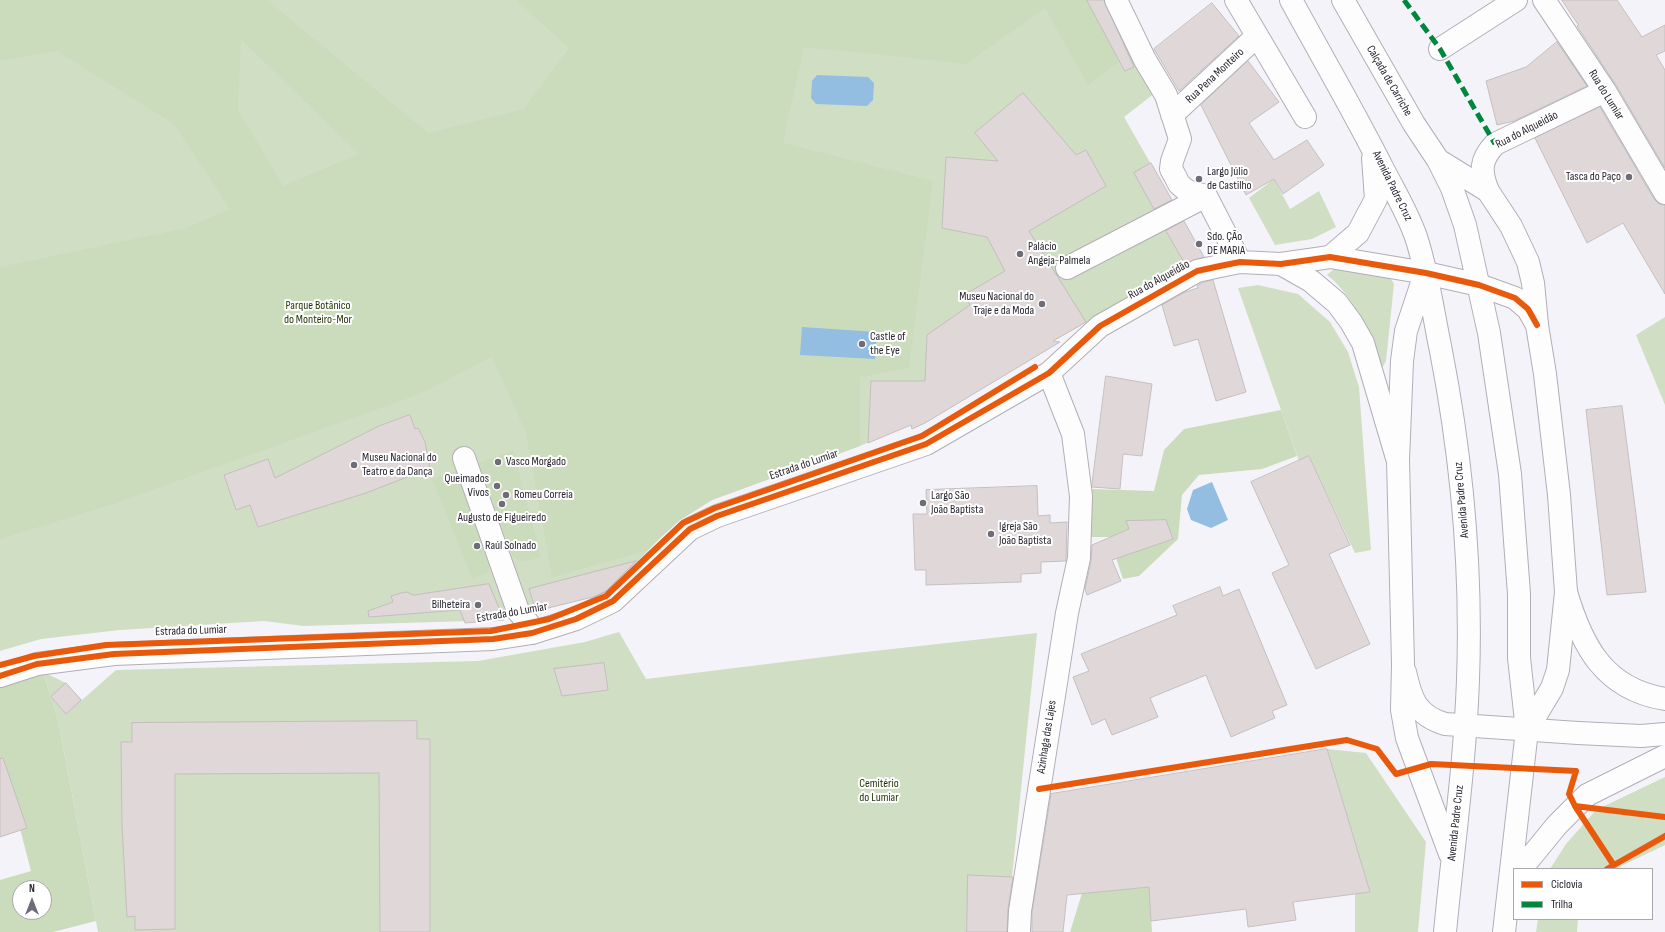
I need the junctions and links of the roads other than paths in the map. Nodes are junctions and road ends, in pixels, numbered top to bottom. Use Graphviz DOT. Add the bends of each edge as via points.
graph roads {
  1 [pos="1116,0"];
  2 [pos="1236,0"];
  3 [pos="1291,0"];
  4 [pos="1343,0"];
  5 [pos="1516,0"];
  6 [pos="1544,0"];
  7 [pos="1257,36"];
  8 [pos="1440,49"];
  9 [pos="1605,91"];
  10 [pos="1169,105"];
  11 [pos="1305,116"];
  12 [pos="1372,147"];
  13 [pos="1438,160"];
  14 [pos="1488,191"];
  15 [pos="1665,193"];
  16 [pos="1206,196"];
  17 [pos="1330,257"];
  18 [pos="1240,262"];
  19 [pos="1281,264"];
  20 [pos="1068,268"];
  21 [pos="1426,273"];
  22 [pos="1479,285"];
  23 [pos="1537,325"];
  24 [pos="1100,326"];
  25 [pos="1049,373"];
  26 [pos="464,458"];
  27 [pos="1398,460"];
  28 [pos="1566,592"];
  29 [pos="532,633"];
  30 [pos="1403,664"];
  31 [pos="0,676"];
  32 [pos="1665,699"];
  33 [pos="1464,726"];
  34 [pos="1527,730"];
  35 [pos="1665,734"];
  36 [pos="1665,756"];
  37 [pos="1452,860"];
  38 [pos="1516,868"];
  39 [pos="1522,868"];
  40 [pos="1513,887"];
  41 [pos="1019,932"];
  42 [pos="1445,932"];
  43 [pos="1504,932"];
  1 -- 10 [label="main road"];
  2 -- 7 [label="main road"];
  3 -- 12 [label="main road, Avenida Padre Cruz"];
  4 -- 13 [label="main road, Calçada de Carriche" via="1414,124"];
  5 -- 8 [label="main road"];
  6 -- 9 [label="main road, Rua do Lumiar"];
  7 -- 10 [label="main road, Rua Pena Monteiro"];
  7 -- 11 [label="main road"];
  9 -- 14 [label="main road, Rua do Alqueidão" via="1495,144 1485,157 1482,168"];
  9 -- 15 [label="main road, Rua do Lumiar"];
  10 -- 16 [label="main road" via="1180,139 1171,169 1187,191"];
  12 -- 17 [label="main road" via="1376,199 1358,233"];
  12 -- 21 [label="main road, Avenida Padre Cruz" via="1415,235"];
  13 -- 14 [label="main road"];
  13 -- 22 [label="main road" via="1459,205"];
  14 -- 23 [label="main road" via="1511,226 1528,262"];
  16 -- 18 [label="main road"];
  16 -- 20 [label="main road"];
  17 -- 19 [label="main road, Rua do Alqueidão"];
  17 -- 21 [label="main road"];
  18 -- 19 [label="main road, Rua do Alqueidão"];
  18 -- 24 [label="main road, Rua do Alqueidão" via="1197,271"];
  19 -- 27 [label="main road" via="1311,281 1337,302 1351,322 1363,343"];
  21 -- 22 [label="main road"];
  21 -- 27 [label="main road" via="1406,332"];
  21 -- 33 [label="main road, Avenida Padre Cruz" via="1449,394 1463,501 1468,593 1468,680"];
  22 -- 23 [label="main road" via="1515,298 1528,309"];
  22 -- 34 [label="main road" via="1489,333 1510,474 1519,594 1519,658"];
  23 -- 28 [label="main road" via="1558,487"];
  24 -- 25 [label="main road, Estrada do Lumiar"];
  25 -- 29 [label="main road, Estrada do Lumiar" via="926,444 717,516 690,530 614,601 576,619"];
  25 -- 41 [label="main road, Azinhaga das Lajes" via="1073,434 1081,496 1080,558 1071,590 1020,912"];
  26 -- 29 [label="main road" via="518,610"];
  27 -- 30 [label="main road"];
  28 -- 32 [label="main road" via="1581,635 1592,655 1604,669 1635,690"];
  28 -- 34 [label="main road" via="1558,670 1552,688"];
  29 -- 31 [label="main road, Estrada do Lumiar" via="493,640 114,654 38,664"];
  30 -- 33 [label="main road" via="1409,690 1420,711 1435,721"];
  30 -- 37 [label="main road" via="1403,725"];
  33 -- 34 [label="main road"];
  33 -- 37 [label="main road, Avenida Padre Cruz"];
  34 -- 35 [label="main road" via="1641,736"];
  34 -- 38 [label="main road"];
  36 -- 39 [label="main road" via="1587,795 1557,825"];
  37 -- 42 [label="main road, Avenida Padre Cruz"];
  40 -- 43 [label="main road"];
}
